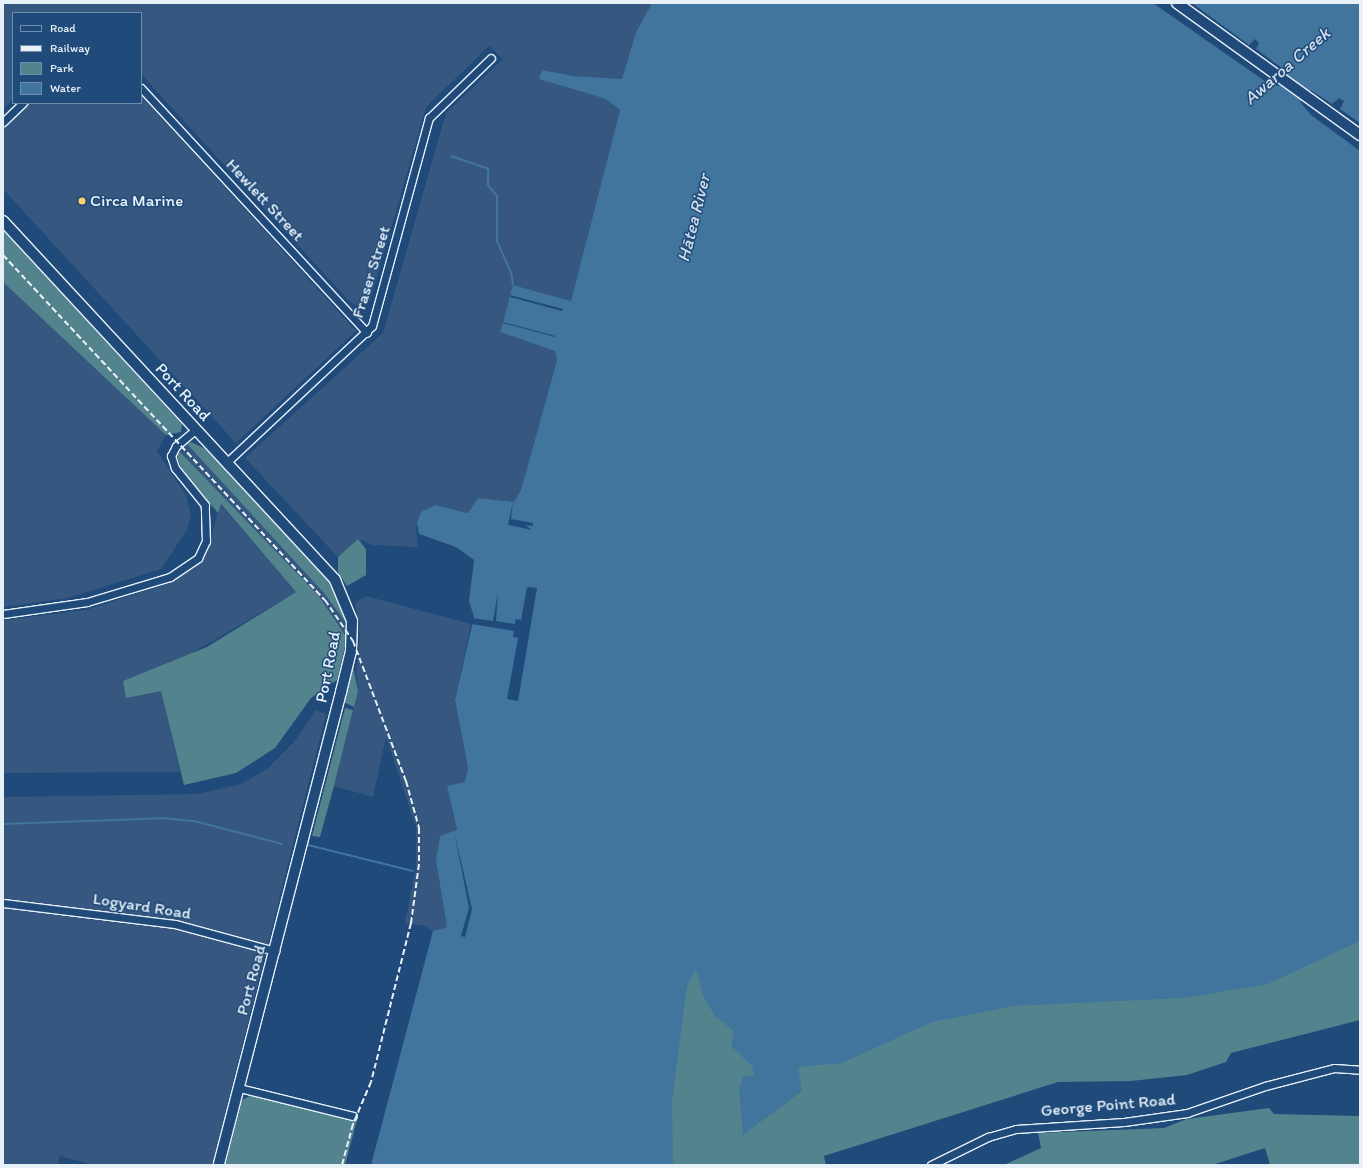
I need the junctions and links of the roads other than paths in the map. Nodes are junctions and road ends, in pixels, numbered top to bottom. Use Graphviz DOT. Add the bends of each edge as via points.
graph roads {
  1 [pos="1177,3"];
  2 [pos="491,58"];
  3 [pos="142,89"];
  4 [pos="22,104"];
  5 [pos="3,122"];
  6 [pos="1360,135"];
  7 [pos="3,221"];
  8 [pos="367,333"];
  9 [pos="196,430"];
  10 [pos="226,463"];
  11 [pos="3,614"];
  12 [pos="3,903"];
  13 [pos="275,951"];
  14 [pos="1360,1070"];
  15 [pos="239,1088"];
  16 [pos="353,1116"];
  17 [pos="219,1165"];
  18 [pos="931,1165"];
  1 -- 6 [label="main road"];
  2 -- 8 [label="street, Fraser Street" via="429,118 378,311"];
  3 -- 8 [label="street, Hewlett Street"];
  4 -- 5 [label="street"];
  7 -- 9 [label="main road, Port Road"];
  8 -- 10 [label="street, Fraser Street"];
  9 -- 10 [label="main road, Port Road"];
  9 -- 11 [label="street" via="176,446 171,456 175,468 205,505 206,541 198,558 170,577 87,602"];
  10 -- 13 [label="main road, Port Road" via="335,580 352,621 351,651"];
  12 -- 13 [label="street, Logyard Road" via="175,924"];
  13 -- 15 [label="main road, Port Road"];
  14 -- 18 [label="street, George Point Road" via="1334,1068 1265,1086 1187,1113 1124,1122 1009,1130"];
  15 -- 16 [label="street"];
  15 -- 17 [label="main road, Port Road"];
}
